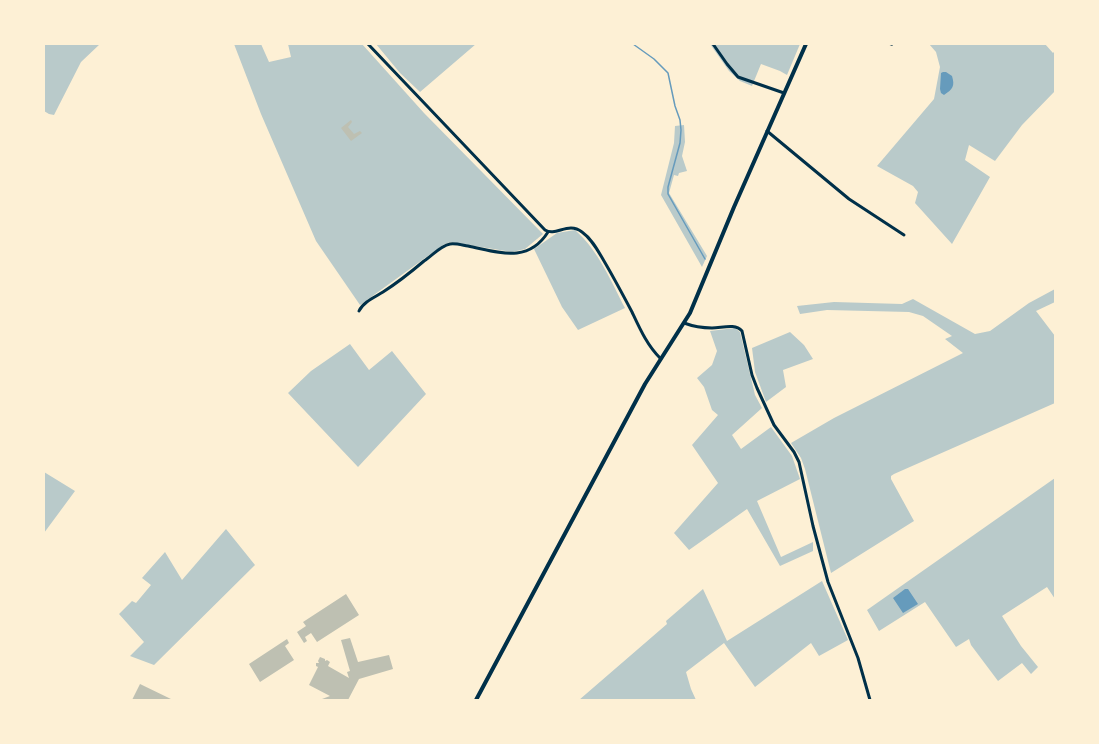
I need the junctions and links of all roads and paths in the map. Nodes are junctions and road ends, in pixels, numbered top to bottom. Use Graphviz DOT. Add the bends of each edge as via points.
graph roads {
  1 [pos="368,44"];
  2 [pos="714,44"];
  3 [pos="806,44"];
  4 [pos="888,44"];
  5 [pos="892,46"];
  6 [pos="784,93"];
  7 [pos="767,131"];
  8 [pos="548,232"];
  9 [pos="904,235"];
  10 [pos="359,311"];
  11 [pos="684,323"];
  12 [pos="660,358"];
  13 [pos="476,700"];
  14 [pos="870,700"];
  1 -- 8 [label="street"];
  2 -- 6 [label="street" via="739,77"];
  3 -- 6 [label="main road"];
  4 -- 5 [label="lane"];
  6 -- 7 [label="main road"];
  7 -- 9 [label="street" via="849,199"];
  7 -- 11 [label="main road"];
  8 -- 10 [label="street" via="535,246 516,254 448,245 366,303"];
  8 -- 12 [label="street" via="572,227 587,236 610,271 647,342"];
  11 -- 12 [label="main road"];
  11 -- 14 [label="street" via="708,328 734,326 742,331 755,384 774,425 799,462 828,582 858,658"];
  12 -- 13 [label="main road"];
}
